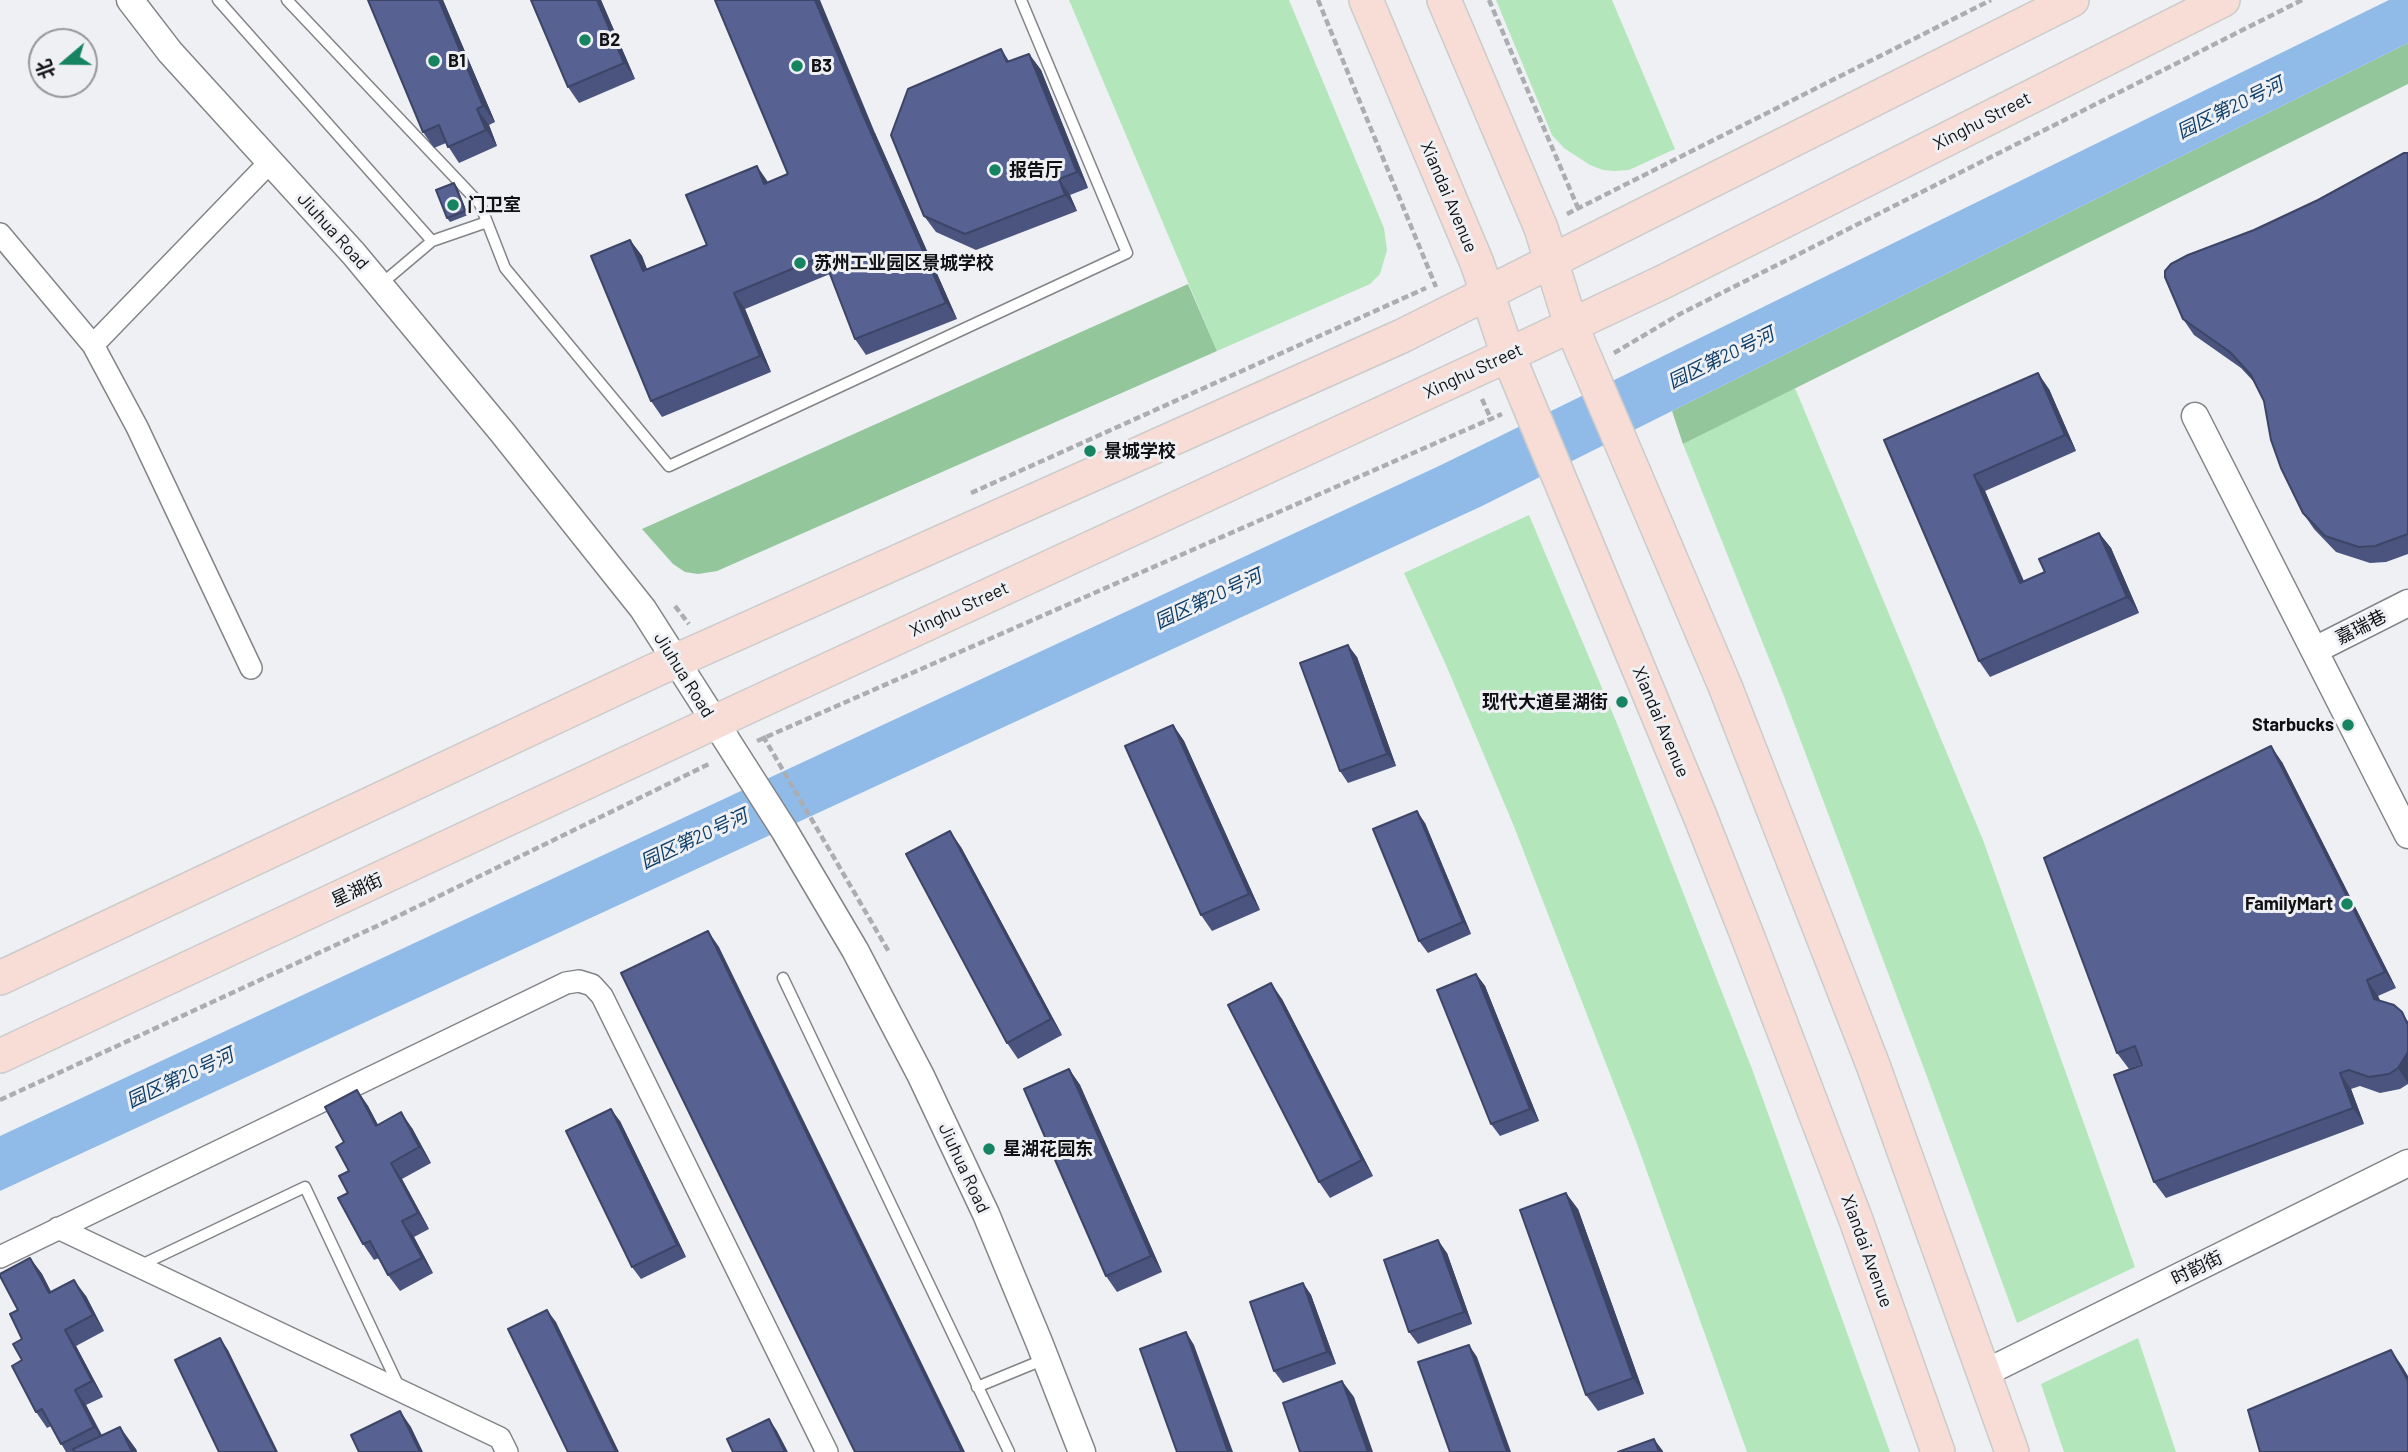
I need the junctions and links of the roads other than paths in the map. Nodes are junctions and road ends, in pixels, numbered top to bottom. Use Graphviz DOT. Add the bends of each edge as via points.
graph roads {
  1 [pos="130,0"];
  2 [pos="218,0"];
  3 [pos="287,0"];
  4 [pos="1021,0"];
  5 [pos="1366,0"];
  6 [pos="1444,0"];
  7 [pos="2072,0"];
  8 [pos="2223,0"];
  9 [pos="270,162"];
  10 [pos="486,222"];
  11 [pos="0,234"];
  12 [pos="432,241"];
  13 [pos="1551,262"];
  14 [pos="1482,278"];
  15 [pos="380,285"];
  16 [pos="1571,325"];
  17 [pos="93,345"];
  18 [pos="1508,355"];
  19 [pos="2195,416"];
  20 [pos="2408,603"];
  21 [pos="668,647"];
  22 [pos="2315,650"];
  23 [pos="251,668"];
  24 [pos="714,723"];
  25 [pos="2408,835"];
  26 [pos="0,978"];
  27 [pos="783,978"];
  28 [pos="0,1056"];
  29 [pos="2406,1169"];
  30 [pos="58,1228"];
  31 [pos="0,1256"];
  32 [pos="139,1266"];
  33 [pos="1045,1359"];
  34 [pos="1985,1373"];
  35 [pos="978,1387"];
  36 [pos="401,1391"];
  37 [pos="507,1452"];
  38 [pos="827,1452"];
  39 [pos="1009,1452"];
  40 [pos="1082,1452"];
  41 [pos="1938,1452"];
  42 [pos="2012,1452"];
  1 -- 9 [label="street, Jiuhua Road" via="170,52"];
  2 -- 12 [label="lane"];
  3 -- 10 [label="lane" via="480,204"];
  4 -- 10 [label="lane" via="1127,253 669,466 505,268"];
  5 -- 14 [label="main road, Xiandai Avenue"];
  6 -- 13 [label="main road" via="1541,228"];
  7 -- 13 [label="main road"];
  8 -- 16 [label="main road, Xinghu Street"];
  9 -- 15 [label="street, Jiuhua Road"];
  9 -- 17 [label="street"];
  10 -- 12 [label="lane"];
  11 -- 17 [label="street"];
  12 -- 15 [label="lane"];
  13 -- 14 [label="main road"];
  13 -- 16 [label="main road"];
  14 -- 18 [label="main road, Xiandai Avenue"];
  14 -- 21 [label="main road"];
  15 -- 21 [label="street, Jiuhua Road" via="631,592"];
  16 -- 18 [label="main road, Xinghu Street"];
  16 -- 34 [label="main road" via="1740,724 1873,1065"];
  17 -- 23 [label="street"];
  18 -- 24 [label="main road, Xinghu Street"];
  18 -- 41 [label="main road, Xiandai Avenue" via="1695,803 1797,1062"];
  19 -- 22 [label="street"];
  20 -- 22 [label="street, 嘉瑞巷"];
  21 -- 24 [label="street, Jiuhua Road"];
  21 -- 26 [label="main road"];
  22 -- 25 [label="street"];
  24 -- 28 [label="main road, 星湖街"];
  24 -- 33 [label="street, Jiuhua Road" via="855,950 986,1214"];
  27 -- 35 [label="lane"];
  29 -- 34 [label="street, 时韵街"];
  30 -- 31 [label="street"];
  30 -- 32 [label="street"];
  30 -- 38 [label="street" via="566,983 579,981 592,985 602,996"];
  32 -- 36 [label="street"];
  32 -- 36 [label="lane" via="305,1187"];
  33 -- 35 [label="lane"];
  33 -- 40 [label="street, Jiuhua Road"];
  34 -- 42 [label="main road"];
  35 -- 39 [label="lane"];
  36 -- 37 [label="street" via="500,1438"];
}
